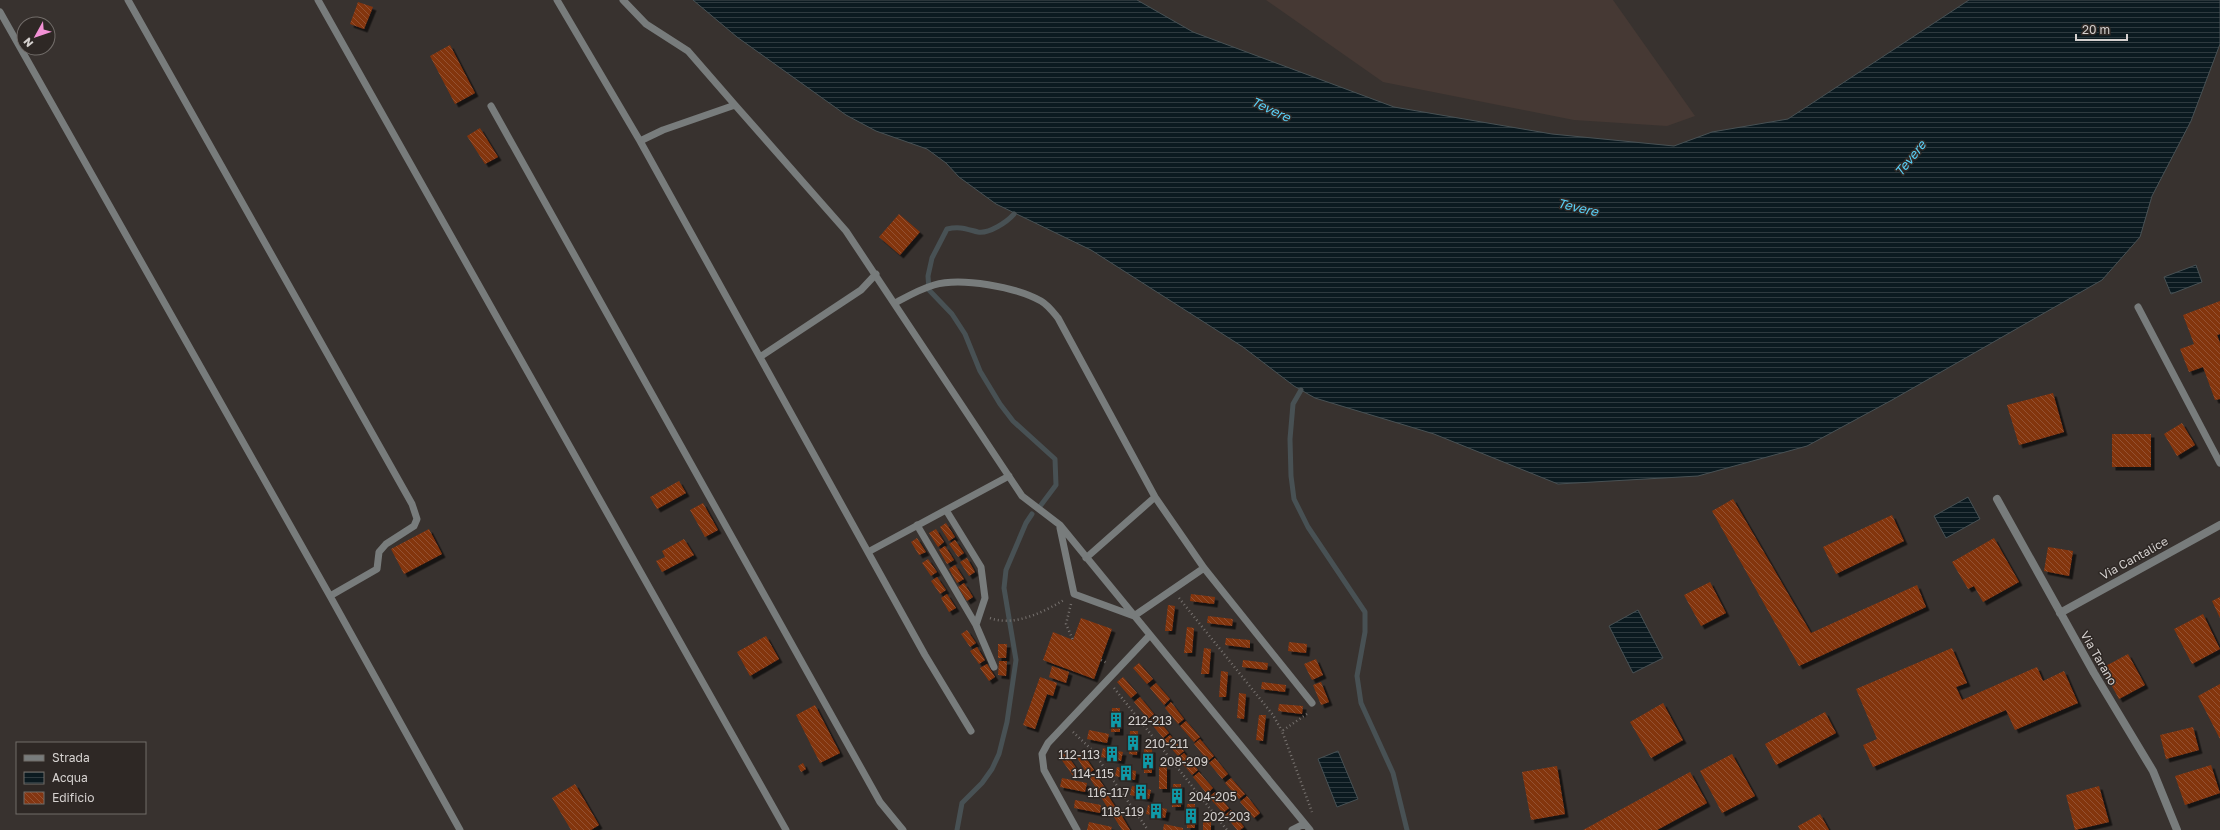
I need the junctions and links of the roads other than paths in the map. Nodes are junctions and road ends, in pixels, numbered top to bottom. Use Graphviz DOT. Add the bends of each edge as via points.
graph roads {
  1 [pos="128,0"];
  2 [pos="318,0"];
  3 [pos="557,0"];
  4 [pos="622,0"];
  5 [pos="0,12"];
  6 [pos="735,105"];
  7 [pos="491,106"];
  8 [pos="640,141"];
  9 [pos="876,274"];
  10 [pos="895,303"];
  11 [pos="2138,307"];
  12 [pos="760,357"];
  13 [pos="2220,462"];
  14 [pos="1009,476"];
  15 [pos="1155,497"];
  16 [pos="1996,498"];
  17 [pos="946,510"];
  18 [pos="917,525"];
  19 [pos="2220,525"];
  20 [pos="1060,526"];
  21 [pos="868,552"];
  22 [pos="1086,558"];
  23 [pos="1204,568"];
  24 [pos="330,596"];
  25 [pos="2060,613"];
  26 [pos="1134,616"];
  27 [pos="976,625"];
  28 [pos="1150,635"];
  29 [pos="994,667"];
  30 [pos="1312,703"];
  31 [pos="971,731"];
  32 [pos="1304,824"];
  33 [pos="460,830"];
  34 [pos="786,830"];
  35 [pos="903,830"];
  36 [pos="1077,830"];
  37 [pos="1292,830"];
  38 [pos="1310,830"];
  39 [pos="2177,830"];
  1 -- 24 [label="lane" via="412,504 417,518 414,526 386,544 379,552 377,569"];
  2 -- 34 [label="lane"];
  3 -- 8 [label="lane"];
  4 -- 6 [label="lane" via="646,24 688,51"];
  5 -- 24 [label="lane"];
  6 -- 8 [label="lane" via="663,130"];
  6 -- 9 [label="lane" via="846,231"];
  7 -- 35 [label="lane" via="880,802"];
  8 -- 12 [label="lane"];
  9 -- 10 [label="lane"];
  9 -- 12 [label="lane" via="861,290"];
  10 -- 14 [label="lane"];
  10 -- 15 [label="lane" via="915,292 953,281 975,282 1040,300 1058,318"];
  11 -- 13 [label="lane"];
  12 -- 21 [label="lane"];
  14 -- 17 [label="lane"];
  14 -- 20 [label="lane" via="1022,496"];
  15 -- 22 [label="lane"];
  15 -- 23 [label="lane"];
  16 -- 25 [label="street, Via Tarano"];
  17 -- 18 [label="lane"];
  17 -- 27 [label="lane" via="981,567 985,598"];
  18 -- 21 [label="lane"];
  18 -- 27 [label="lane"];
  19 -- 25 [label="street, Via Cantalice"];
  20 -- 22 [label="lane"];
  20 -- 26 [label="lane" via="1074,594"];
  21 -- 31 [label="lane"];
  22 -- 26 [label="lane"];
  23 -- 26 [label="lane"];
  23 -- 30 [label="lane"];
  24 -- 33 [label="lane"];
  25 -- 39 [label="street, Via Tarano" via="2153,771"];
  26 -- 28 [label="lane"];
  27 -- 29 [label="lane"];
  28 -- 32 [label="lane"];
  28 -- 36 [label="lane" via="1048,743 1042,754 1044,770"];
  32 -- 37 [label="lane"];
  32 -- 38 [label="lane"];
}
